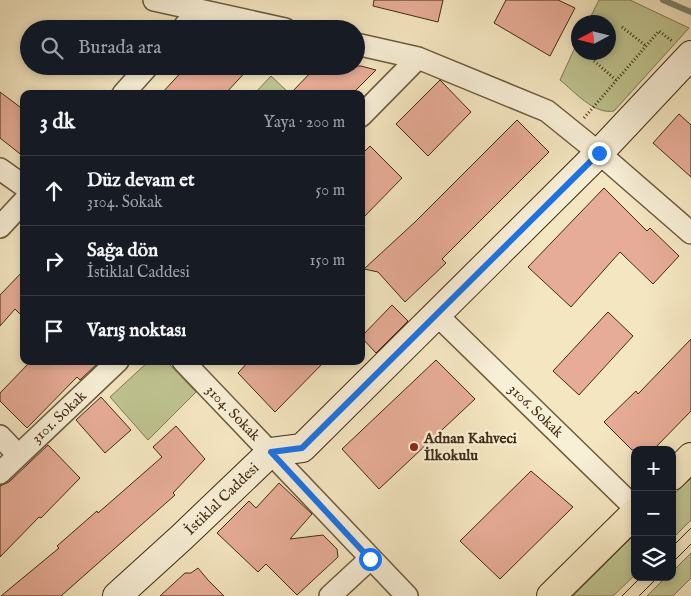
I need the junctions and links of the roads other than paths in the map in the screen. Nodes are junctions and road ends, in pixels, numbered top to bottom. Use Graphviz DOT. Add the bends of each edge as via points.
graph roads {
  1 [pos="154,0"];
  2 [pos="199,10"];
  3 [pos="190,20"];
  4 [pos="244,20"];
  5 [pos="365,46"];
  6 [pos="691,56"];
  7 [pos="418,58"];
  8 [pos="140,75"];
  9 [pos="127,90"];
  10 [pos="365,112"];
  11 [pos="599,153"];
  12 [pos="0,169"];
  13 [pos="20,183"];
  14 [pos="20,205"];
  15 [pos="0,227"];
  16 [pos="691,233"];
  17 [pos="436,314"];
  18 [pos="114,365"];
  19 [pos="187,365"];
  20 [pos="0,436"];
  21 [pos="271,452"];
  22 [pos="18,455"];
  23 [pos="691,457"];
  24 [pos="676,472"];
  25 [pos="0,473"];
  26 [pos="631,504"];
  27 [pos="631,517"];
  28 [pos="370,559"];
  29 [pos="117,596"];
  30 [pos="330,596"];
  31 [pos="406,596"];
  32 [pos="551,596"];
  1 -- 2 [label="street"];
  2 -- 3 [label="street"];
  2 -- 4 [label="street"];
  5 -- 7 [label="street"];
  6 -- 11 [label="street, İstiklal Caddesi"];
  7 -- 10 [label="street"];
  7 -- 11 [label="street" via="547,110"];
  8 -- 9 [label="street"];
  11 -- 16 [label="street"];
  11 -- 17 [label="street, İstiklal Caddesi"];
  12 -- 13 [label="street"];
  14 -- 15 [label="street"];
  17 -- 21 [label="street, İstiklal Caddesi" via="302,448"];
  17 -- 26 [label="street, 3106. Sokak"];
  18 -- 22 [label="street, 3101. Sokak"];
  19 -- 21 [label="street, 3104. Sokak"];
  20 -- 22 [label="street"];
  21 -- 28 [label="street, 3104. Sokak"];
  21 -- 29 [label="street, İstiklal Caddesi"];
  22 -- 25 [label="street, 3101. Sokak"];
  23 -- 24 [label="main road"];
  27 -- 32 [label="main road"];
  28 -- 30 [label="street"];
  28 -- 31 [label="street, 3104. Sokak"];
}
